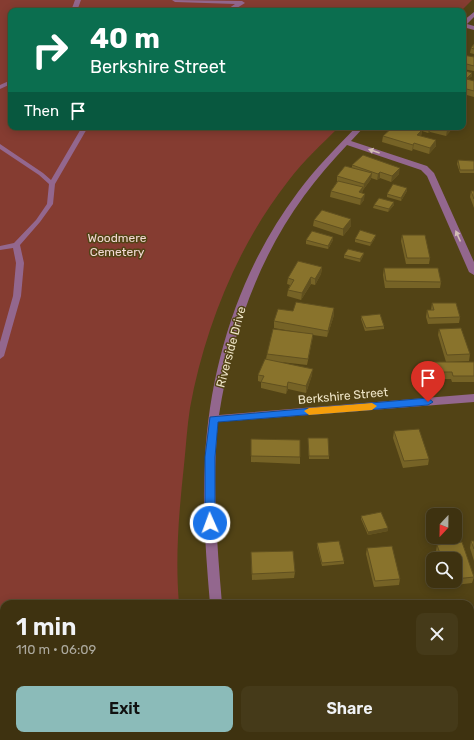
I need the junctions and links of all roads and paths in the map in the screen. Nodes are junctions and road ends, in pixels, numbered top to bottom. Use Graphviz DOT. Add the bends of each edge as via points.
graph roads {
  1 [pos="175,0"];
  2 [pos="244,1"];
  3 [pos="233,8"];
  4 [pos="474,14"];
  5 [pos="466,22"];
  6 [pos="83,130"];
  7 [pos="357,130"];
  8 [pos="346,142"];
  9 [pos="0,146"];
  10 [pos="52,184"];
  11 [pos="16,245"];
  12 [pos="0,248"];
  13 [pos="474,272"];
  14 [pos="0,356"];
  15 [pos="474,398"];
  16 [pos="214,419"];
  17 [pos="216,600"];
  1 -- 2 [label="lane"];
  2 -- 3 [label="lane"];
  4 -- 5 [label="street"];
  6 -- 10 [label="lane"];
  7 -- 8 [label="street, Riverside Drive"];
  13 -- 8 [label="street, one-way" via="431,175 424,168"];
  8 -- 16 [label="street, Riverside Drive" via="300,196 261,260 233,330 222,369"];
  9 -- 10 [label="lane"];
  10 -- 11 [label="lane" via="50,204"];
  11 -- 12 [label="lane"];
  11 -- 14 [label="lane" via="20,263 17,296"];
  15 -- 16 [label="street, Berkshire Street"];
  16 -- 17 [label="street, Riverside Drive" via="209,508"];
}
